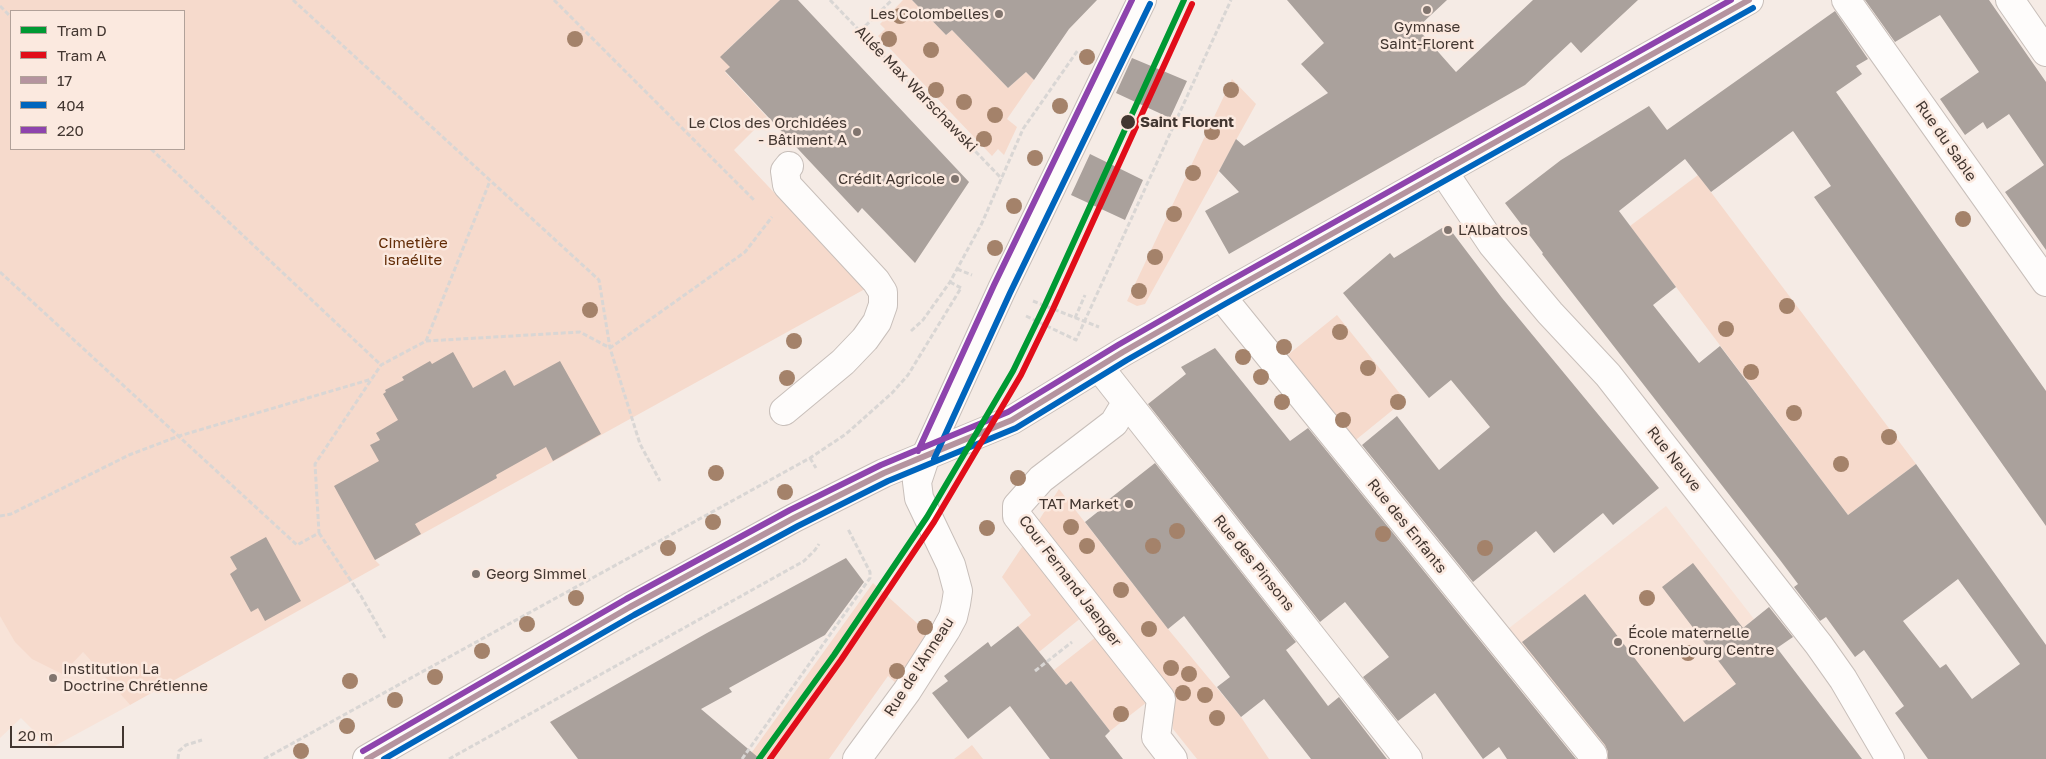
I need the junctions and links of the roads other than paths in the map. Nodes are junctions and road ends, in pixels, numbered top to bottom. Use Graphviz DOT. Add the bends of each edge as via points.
graph roads {
  1 [pos="1142,0"];
  2 [pos="1749,0"];
  3 [pos="1846,0"];
  4 [pos="2010,0"];
  5 [pos="2046,52"];
  6 [pos="789,166"];
  7 [pos="1443,171"];
  8 [pos="2046,282"];
  9 [pos="1221,296"];
  10 [pos="1099,367"];
  11 [pos="1126,403"];
  12 [pos="784,411"];
  13 [pos="926,455"];
  14 [pos="1592,755"];
  15 [pos="367,759"];
  16 [pos="857,759"];
  17 [pos="1173,759"];
  18 [pos="1408,759"];
  19 [pos="1890,759"];
  1 -- 13 [label="street, Rue de l'Anneau" via="1002,288"];
  2 -- 7 [label="street"];
  3 -- 8 [label="street, Rue du Sable"];
  4 -- 5 [label="street"];
  6 -- 12 [label="street" via="785,171 787,185 876,281 883,292 883,305 877,322 865,339 843,362"];
  7 -- 9 [label="street"];
  7 -- 19 [label="street, Rue Neuve" via="1492,244 1608,374 1814,638 1843,679"];
  9 -- 10 [label="street"];
  9 -- 14 [label="street, Rue des Enfants"];
  10 -- 11 [label="street, Rue des Pinsons"];
  10 -- 13 [label="street" via="1012,420"];
  11 -- 17 [label="street, Cour Fernand Jaenger" via="1114,423 1041,480 1017,506 1017,516 1161,699 1156,737"];
  11 -- 18 [label="street, Rue des Pinsons"];
  13 -- 15 [label="street" via="833,498 630,607"];
  13 -- 16 [label="street, Rue de l'Anneau" via="917,482 919,498 951,565 958,591 956,604 946,630 907,691"];
}
